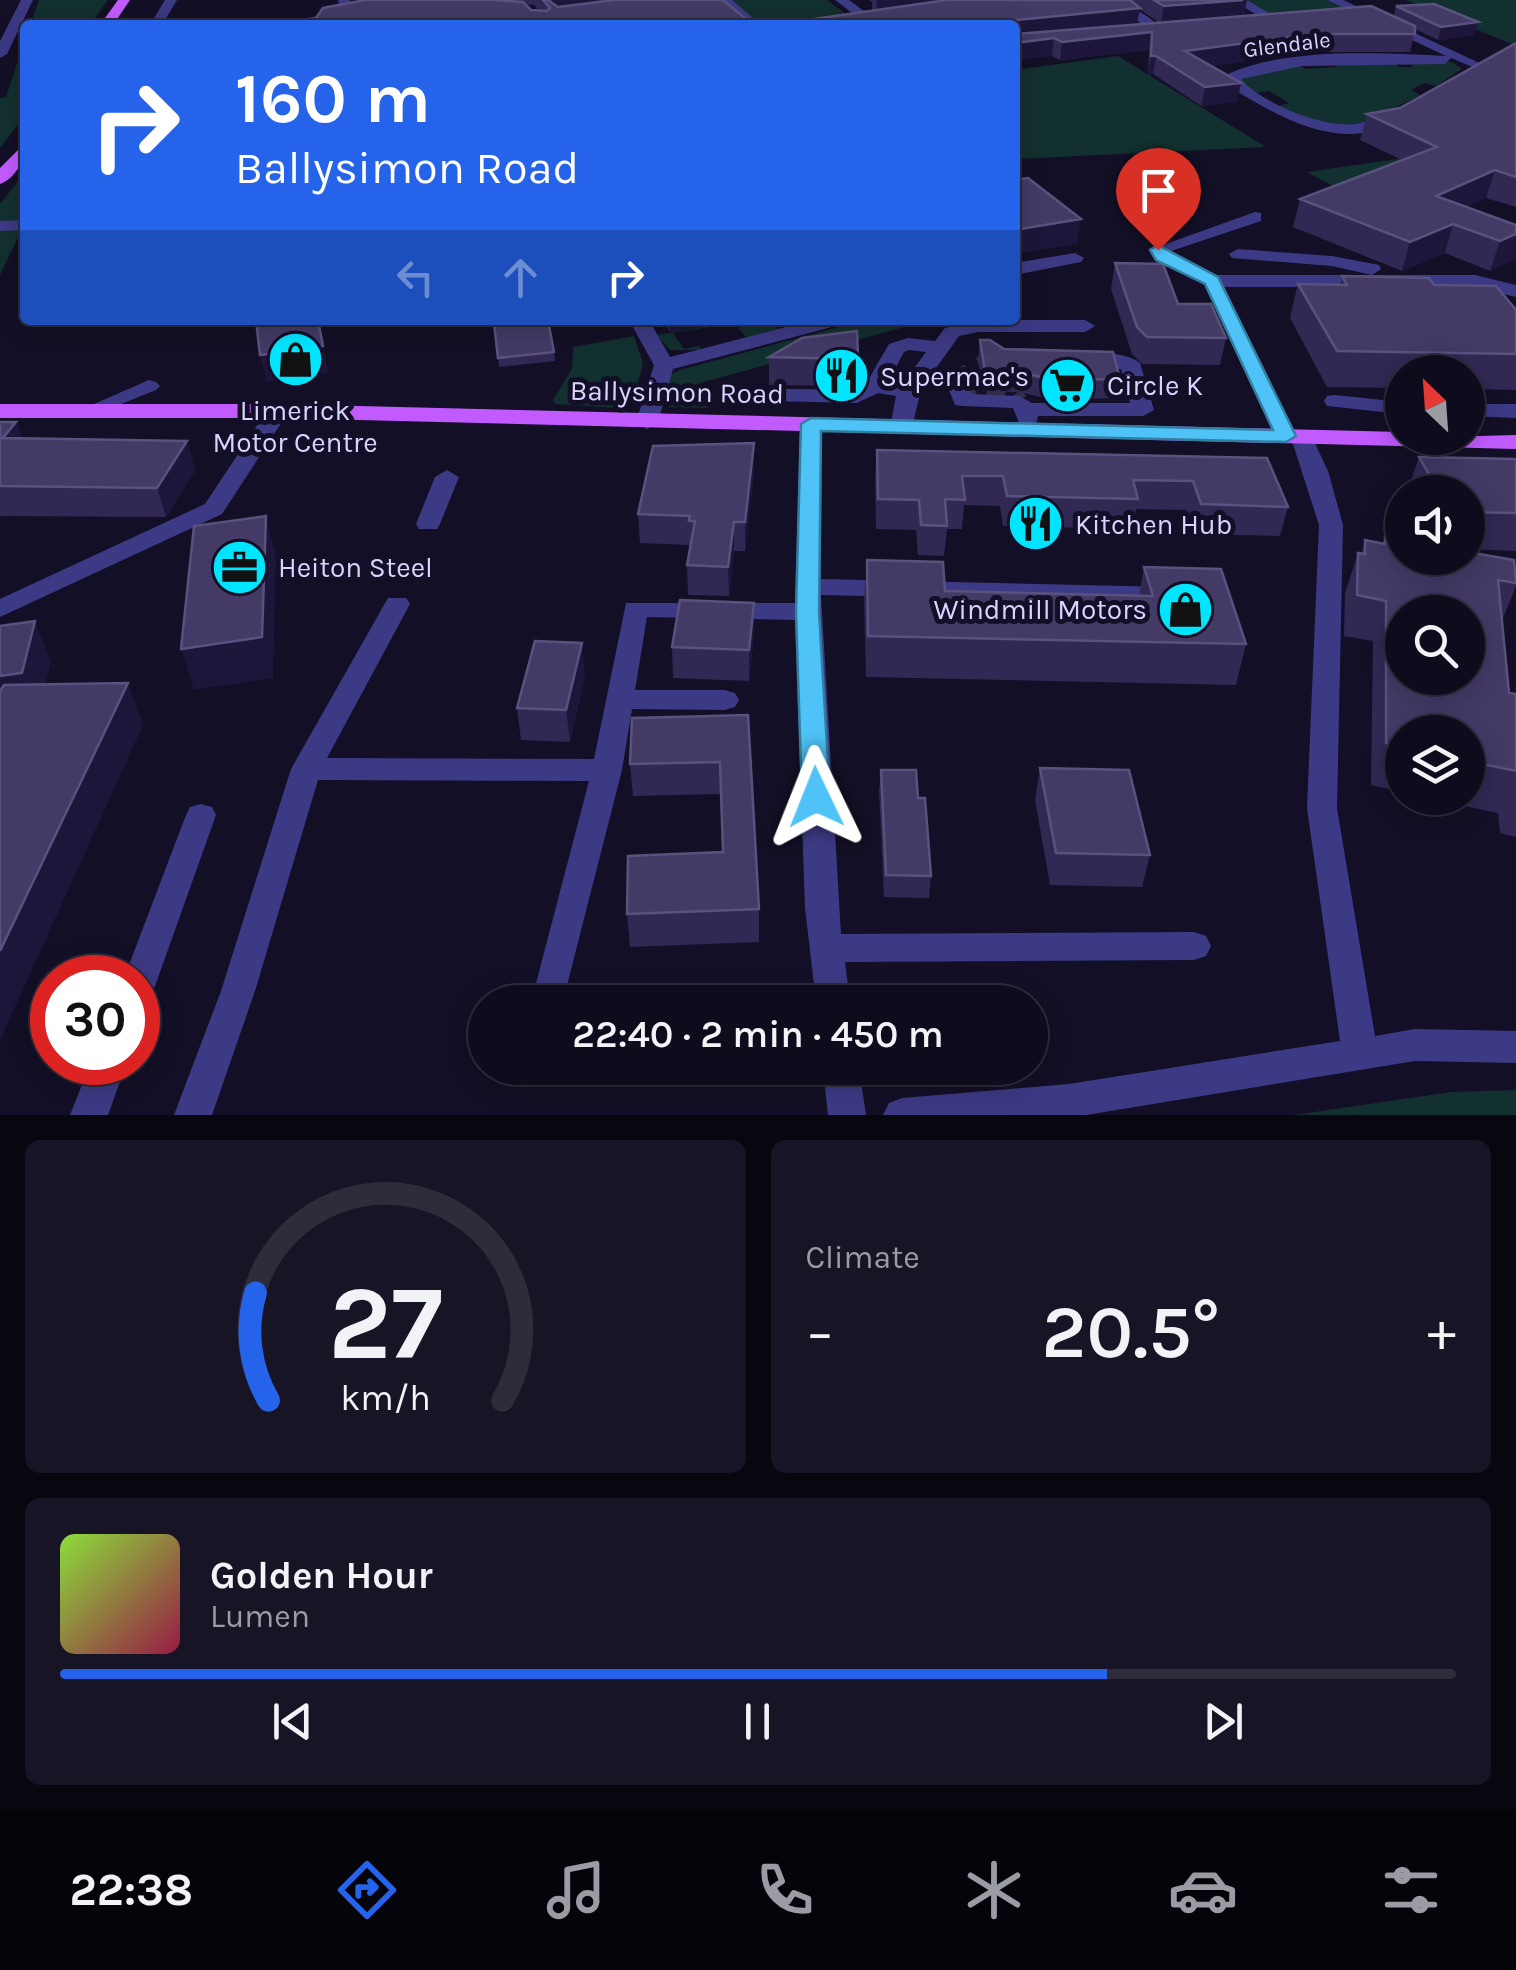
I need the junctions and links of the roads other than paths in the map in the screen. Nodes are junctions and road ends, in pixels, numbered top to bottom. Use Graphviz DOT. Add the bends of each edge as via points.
graph roads {
  1 [pos="26,0"];
  2 [pos="724,0"];
  3 [pos="842,0"];
  4 [pos="1096,0"];
  5 [pos="1238,0"];
  6 [pos="1333,0"];
  7 [pos="346,4"];
  8 [pos="294,15"];
  9 [pos="1368,16"];
  10 [pos="1331,17"];
  11 [pos="898,19"];
  12 [pos="749,20"];
  13 [pos="869,20"];
  14 [pos="893,20"];
  15 [pos="1254,23"];
  16 [pos="1130,35"];
  17 [pos="0,54"];
  18 [pos="1493,57"];
  19 [pos="1446,60"];
  20 [pos="1477,65"];
  21 [pos="1459,76"];
  22 [pos="1404,108"];
  23 [pos="20,154"];
  24 [pos="0,179"];
  25 [pos="1256,217"];
  26 [pos="1238,254"];
  27 [pos="1075,258"];
  28 [pos="1020,267"];
  29 [pos="1212,281"];
  30 [pos="1392,281"];
  31 [pos="1516,291"];
  32 [pos="817,325"];
  33 [pos="1085,326"];
  34 [pos="643,327"];
  35 [pos="938,348"];
  36 [pos="1052,359"];
  37 [pos="664,365"];
  38 [pos="149,386"];
  39 [pos="874,386"];
  40 [pos="912,386"];
  41 [pos="736,394"];
  42 [pos="1335,401"];
  43 [pos="1385,406"];
  44 [pos="5,408"];
  45 [pos="96,408"];
  46 [pos="1485,410"];
  47 [pos="278,411"];
  48 [pos="1516,411"];
  49 [pos="1028,419"];
  50 [pos="648,422"];
  51 [pos="811,424"];
  52 [pos="901,427"];
  53 [pos="1294,436"];
  54 [pos="1516,442"];
  55 [pos="447,477"];
  56 [pos="428,524"];
  57 [pos="1197,596"];
  58 [pos="808,600"];
  59 [pos="397,604"];
  60 [pos="0,608"];
  61 [pos="620,698"];
  62 [pos="725,700"];
  63 [pos="306,770"];
  64 [pos="606,770"];
  65 [pos="202,815"];
  66 [pos="1194,946"];
  67 [pos="826,948"];
  68 [pos="150,955"];
  69 [pos="553,985"];
  70 [pos="831,985"];
  71 [pos="1516,1047"];
  72 [pos="1360,1054"];
  73 [pos="100,1085"];
  74 [pos="844,1085"];
  75 [pos="89,1115"];
  76 [pos="193,1115"];
  77 [pos="848,1115"];
  78 [pos="902,1115"];
  1 -- 17 [label="street"];
  2 -- 12 [label="street"];
  3 -- 13 [label="street"];
  4 -- 16 [label="street" via="1134,11 1166,32"];
  5 -- 15 [label="street, Glendale" via="1282,20"];
  6 -- 9 [label="street, Glendale"];
  7 -- 8 [label="street" via="350,14 344,16"];
  9 -- 10 [label="street, Glendale"];
  9 -- 20 [label="street, Glendale"];
  11 -- 14 [label="street"];
  18 -- 20 [label="street"];
  19 -- 22 [label="street, Glendale" via="1281,65 1233,77 1275,108 1328,128 1367,128"];
  20 -- 21 [label="street"];
  23 -- 24 [label="main road"];
  25 -- 29 [label="street" via="1158,250"];
  26 -- 30 [label="street" via="1378,270"];
  27 -- 28 [label="street"];
  29 -- 30 [label="street"];
  29 -- 53 [label="street"];
  30 -- 31 [label="street" via="1476,281"];
  32 -- 37 [label="street"];
  33 -- 35 [label="street" via="968,327 952,332"];
  34 -- 37 [label="street"];
  35 -- 39 [label="street" via="896,348"];
  35 -- 40 [label="street"];
  36 -- 49 [label="street" via="1130,362 1143,410"];
  37 -- 50 [label="street"];
  38 -- 45 [label="street"];
  39 -- 40 [label="street"];
  39 -- 41 [label="street" via="857,396"];
  40 -- 49 [label="street" via="958,385 963,400 1019,402"];
  40 -- 52 [label="street"];
  42 -- 43 [label="street"];
  44 -- 45 [label="main road, Ballysimon Road"];
  45 -- 47 [label="main road, Ballysimon Road"];
  46 -- 48 [label="street"];
  47 -- 50 [label="main road, Ballysimon Road"];
  47 -- 60 [label="street" via="214,509"];
  49 -- 52 [label="main road, Ballysimon Road"];
  49 -- 53 [label="main road, Ballysimon Road"];
  50 -- 51 [label="main road, Ballysimon Road"];
  51 -- 52 [label="main road, Ballysimon Road"];
  51 -- 58 [label="street"];
  53 -- 54 [label="main road, Ballysimon Road"];
  53 -- 72 [label="street" via="1316,471 1331,525 1322,808"];
  55 -- 56 [label="street"];
  57 -- 58 [label="street"];
  58 -- 61 [label="street" via="635,610"];
  58 -- 67 [label="street"];
  59 -- 63 [label="street"];
  61 -- 62 [label="street"];
  61 -- 64 [label="street"];
  63 -- 64 [label="street"];
  63 -- 76 [label="street"];
  64 -- 69 [label="street"];
  65 -- 68 [label="street"];
  66 -- 67 [label="street"];
  67 -- 70 [label="street"];
  71 -- 72 [label="street" via="1415,1046"];
  72 -- 78 [label="street" via="1069,1101"];
  73 -- 75 [label="street"];
  74 -- 77 [label="street"];
}
